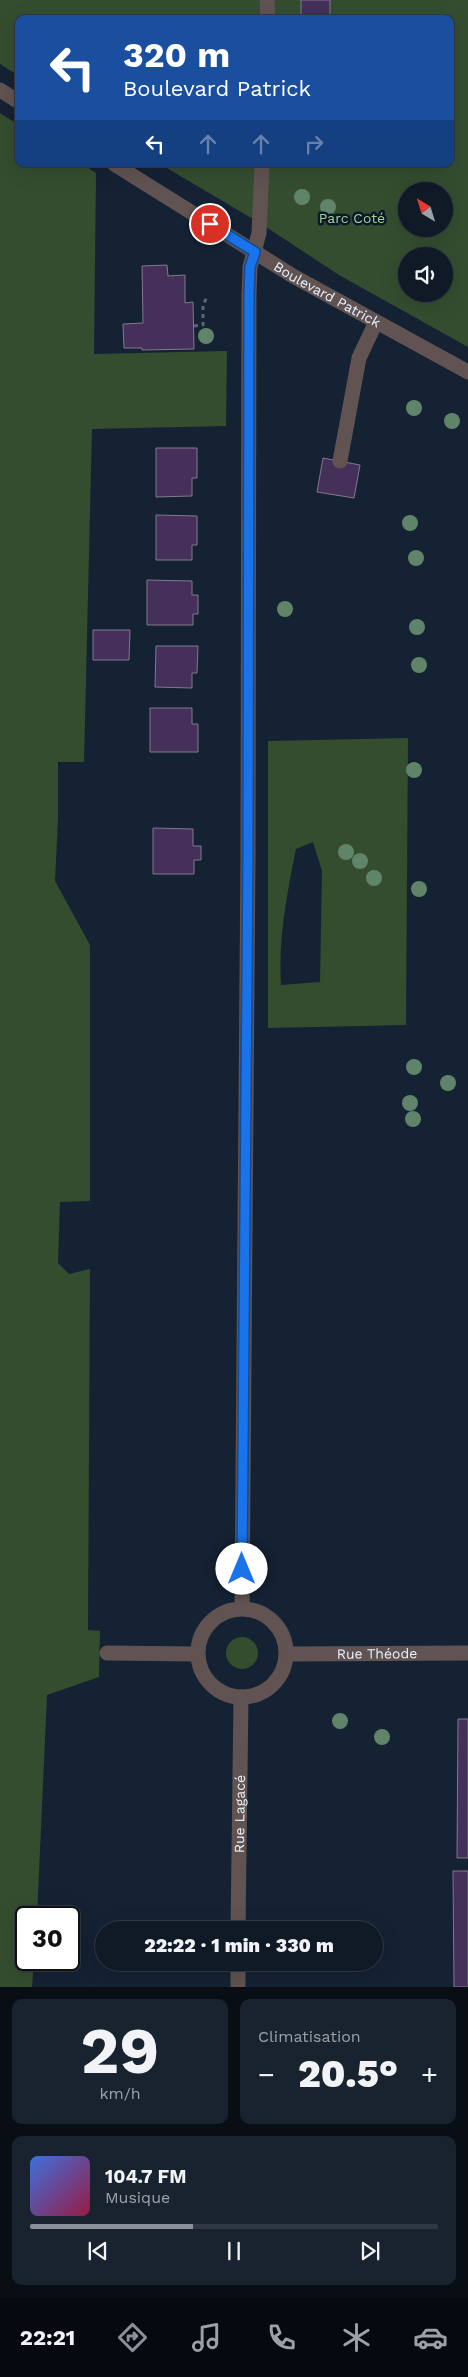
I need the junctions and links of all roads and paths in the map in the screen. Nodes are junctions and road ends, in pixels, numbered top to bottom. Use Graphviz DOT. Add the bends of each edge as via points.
graph roads {
  1 [pos="267,0"];
  2 [pos="268,15"];
  3 [pos="0,90"];
  4 [pos="15,99"];
  5 [pos="119,167"];
  6 [pos="262,167"];
  7 [pos="255,252"];
  8 [pos="207,297"];
  9 [pos="376,322"];
  10 [pos="194,326"];
  11 [pos="468,372"];
  12 [pos="340,461"];
  13 [pos="242,1608"];
  14 [pos="107,1653"];
  15 [pos="468,1653"];
  16 [pos="197,1654"];
  17 [pos="287,1654"];
  18 [pos="241,1697"];
  19 [pos="238,1921"];
  20 [pos="238,1971"];
  21 [pos="238,1987"];
  1 -- 2 [label="street"];
  3 -- 4 [label="street"];
  5 -- 7 [label="street, Boulevard Patrick"];
  6 -- 7 [label="street"];
  7 -- 9 [label="street, Boulevard Patrick"];
  7 -- 13 [label="street" via="250,267 249,295"];
  8 -- 10 [label="path" via="203,305 203,325"];
  9 -- 11 [label="street, Boulevard Patrick"];
  9 -- 12 [label="street" via="359,358"];
  13 -- 16 [label="street" via="228,1610 216,1617 206,1628"];
  13 -- 17 [label="street" via="256,1610 269,1617 278,1627"];
  14 -- 16 [label="street"];
  15 -- 17 [label="street, Rue Théode"];
  16 -- 18 [label="street" via="200,1669 208,1682 220,1692"];
  17 -- 18 [label="street" via="276,1682 250,1697"];
  18 -- 19 [label="street, Rue Lagacé"];
  20 -- 21 [label="street"];
}
